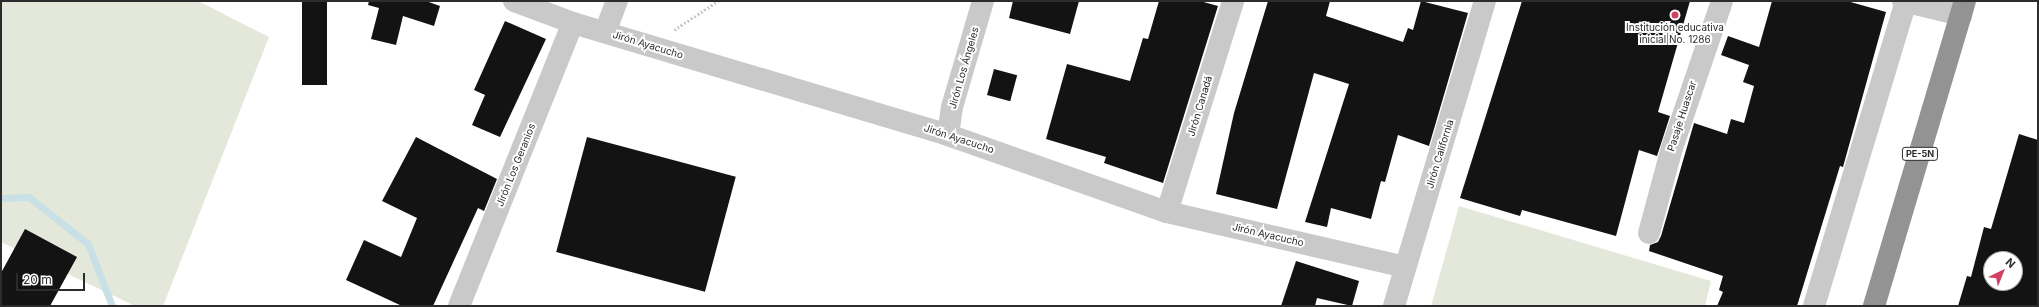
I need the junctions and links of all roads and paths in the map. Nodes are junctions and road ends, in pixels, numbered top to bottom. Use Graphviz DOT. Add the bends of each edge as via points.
graph roads {
  1 [pos="514,1"];
  2 [pos="617,1"];
  3 [pos="718,1"];
  4 [pos="982,1"];
  5 [pos="1233,1"];
  6 [pos="1485,1"];
  7 [pos="1722,1"];
  8 [pos="1904,1"];
  9 [pos="1963,8"];
  10 [pos="573,23"];
  11 [pos="605,32"];
  12 [pos="651,46"];
  13 [pos="948,135"];
  14 [pos="1167,212"];
  15 [pos="1649,233"];
  16 [pos="1406,267"];
  17 [pos="459,306"];
  18 [pos="1394,306"];
  19 [pos="1814,306"];
  20 [pos="1874,306"];
  1 -- 10 [label="street, Jirón Ayacucho"];
  2 -- 11 [label="street"];
  3 -- 12 [label="path"];
  4 -- 13 [label="street, Jirón Los Ángeles" via="952,107"];
  5 -- 14 [label="street, Jirón Canadá"];
  6 -- 16 [label="street, Jirón California"];
  7 -- 15 [label="street, Pasaje Huascar" via="1672,148"];
  8 -- 9 [label="street"];
  8 -- 19 [label="street"];
  9 -- 20 [label="highway, PE-5N"];
  10 -- 11 [label="street, Jirón Ayacucho"];
  10 -- 17 [label="street, Jirón Los Geranios"];
  11 -- 12 [label="street, Jirón Ayacucho"];
  12 -- 13 [label="street, Jirón Ayacucho"];
  13 -- 14 [label="street, Jirón Ayacucho"];
  14 -- 16 [label="street, Jirón Ayacucho"];
  16 -- 18 [label="street, Jirón California"];
}
